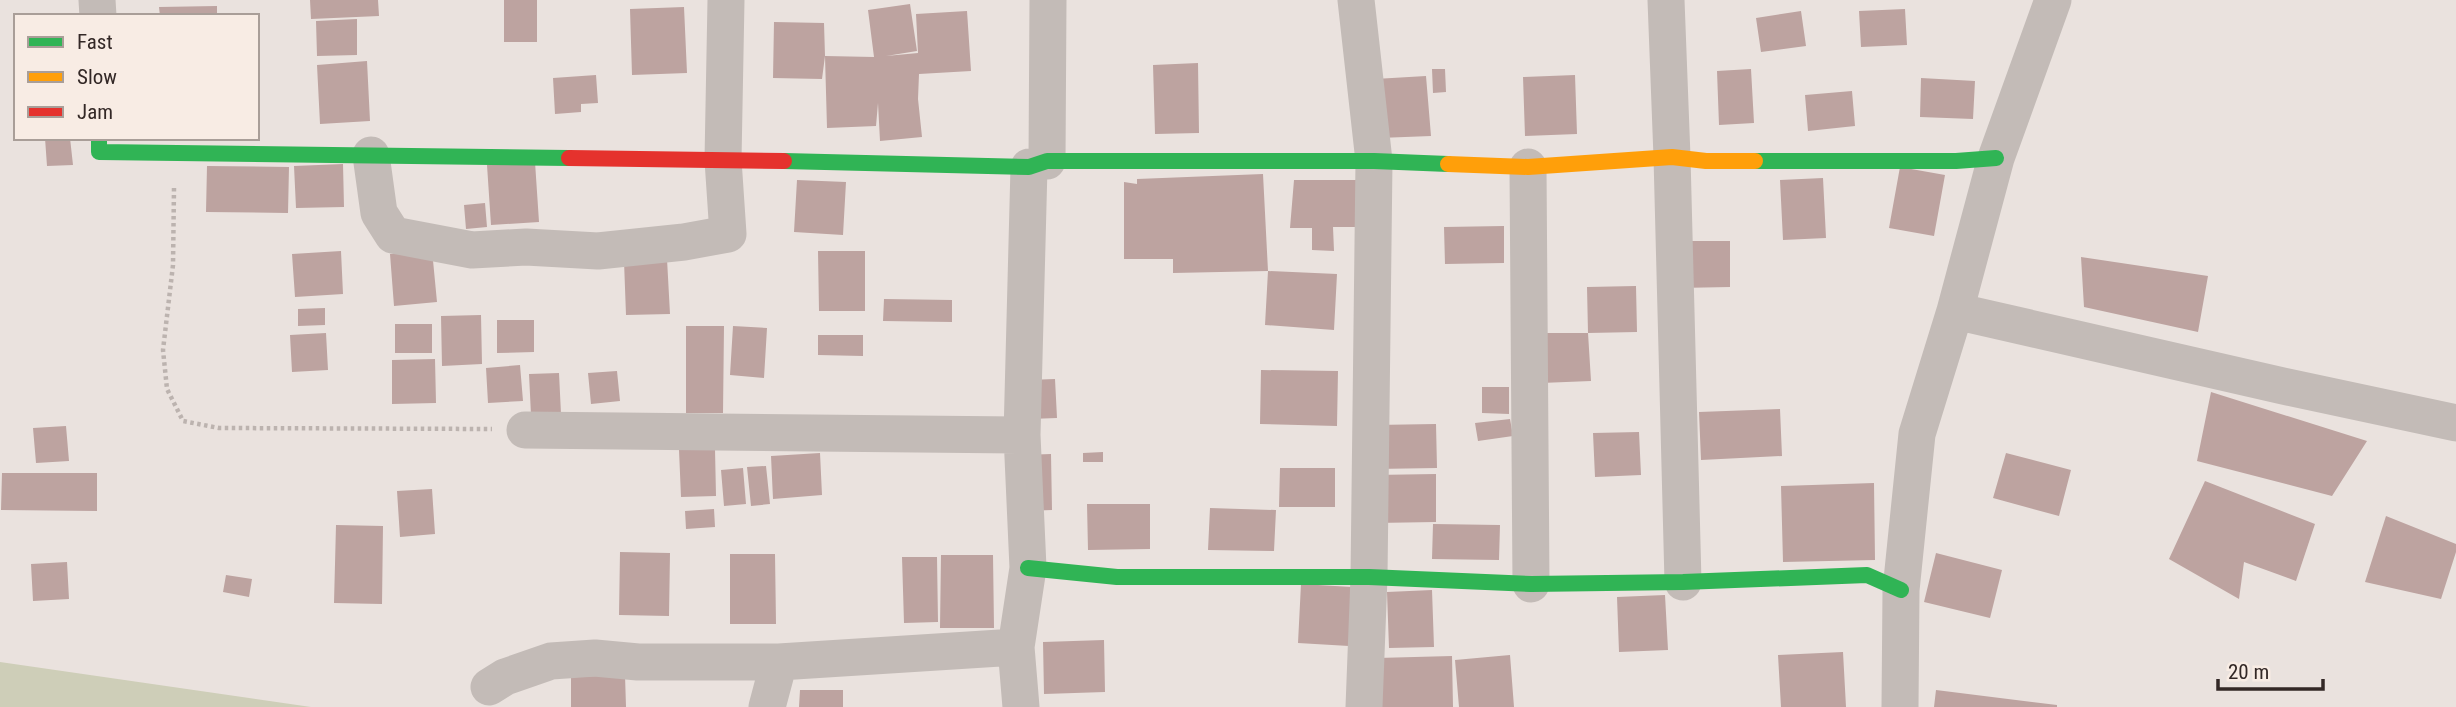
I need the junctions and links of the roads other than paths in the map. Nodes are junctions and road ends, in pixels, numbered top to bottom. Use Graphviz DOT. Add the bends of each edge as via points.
graph roads {
  1 [pos="726,0"];
  2 [pos="1048,0"];
  3 [pos="1356,0"];
  4 [pos="1666,0"];
  5 [pos="2053,0"];
  6 [pos="99,140"];
  7 [pos="371,155"];
  8 [pos="1672,157"];
  9 [pos="1996,158"];
  10 [pos="723,160"];
  11 [pos="1374,161"];
  12 [pos="1038,164"];
  13 [pos="1528,167"];
  14 [pos="1955,311"];
  15 [pos="2456,423"];
  16 [pos="525,430"];
  17 [pos="1022,435"];
  18 [pos="1028,568"];
  19 [pos="1370,578"];
  20 [pos="1683,582"];
  21 [pos="1531,584"];
  22 [pos="1901,590"];
  23 [pos="1016,647"];
  24 [pos="779,662"];
  25 [pos="489,687"];
  26 [pos="766,707"];
  27 [pos="1021,707"];
  28 [pos="1364,707"];
  29 [pos="1900,707"];
  1 -- 10 [label="street"];
  2 -- 12 [label="street"];
  3 -- 11 [label="street"];
  4 -- 8 [label="street"];
  5 -- 9 [label="street"];
  6 -- 7 [label="street" via="99,152"];
  7 -- 10 [label="street"];
  7 -- 10 [label="street" via="379,213 393,235 472,250 639,248 727,234"];
  8 -- 9 [label="street" via="1706,161"];
  8 -- 13 [label="street"];
  8 -- 20 [label="street"];
  9 -- 14 [label="street"];
  10 -- 12 [label="street"];
  11 -- 12 [label="street"];
  11 -- 13 [label="street"];
  11 -- 19 [label="street"];
  12 -- 17 [label="street"];
  13 -- 21 [label="street"];
  14 -- 15 [label="street"];
  14 -- 22 [label="street" via="1917,434"];
  16 -- 17 [label="street"];
  17 -- 18 [label="street"];
  18 -- 19 [label="street" via="1118,576"];
  18 -- 23 [label="street"];
  19 -- 21 [label="street"];
  19 -- 28 [label="street"];
  20 -- 21 [label="street"];
  20 -- 22 [label="street" via="1867,575"];
  22 -- 29 [label="street"];
  23 -- 24 [label="street"];
  23 -- 27 [label="street"];
  24 -- 25 [label="street" via="551,661"];
  24 -- 26 [label="street"];
}
